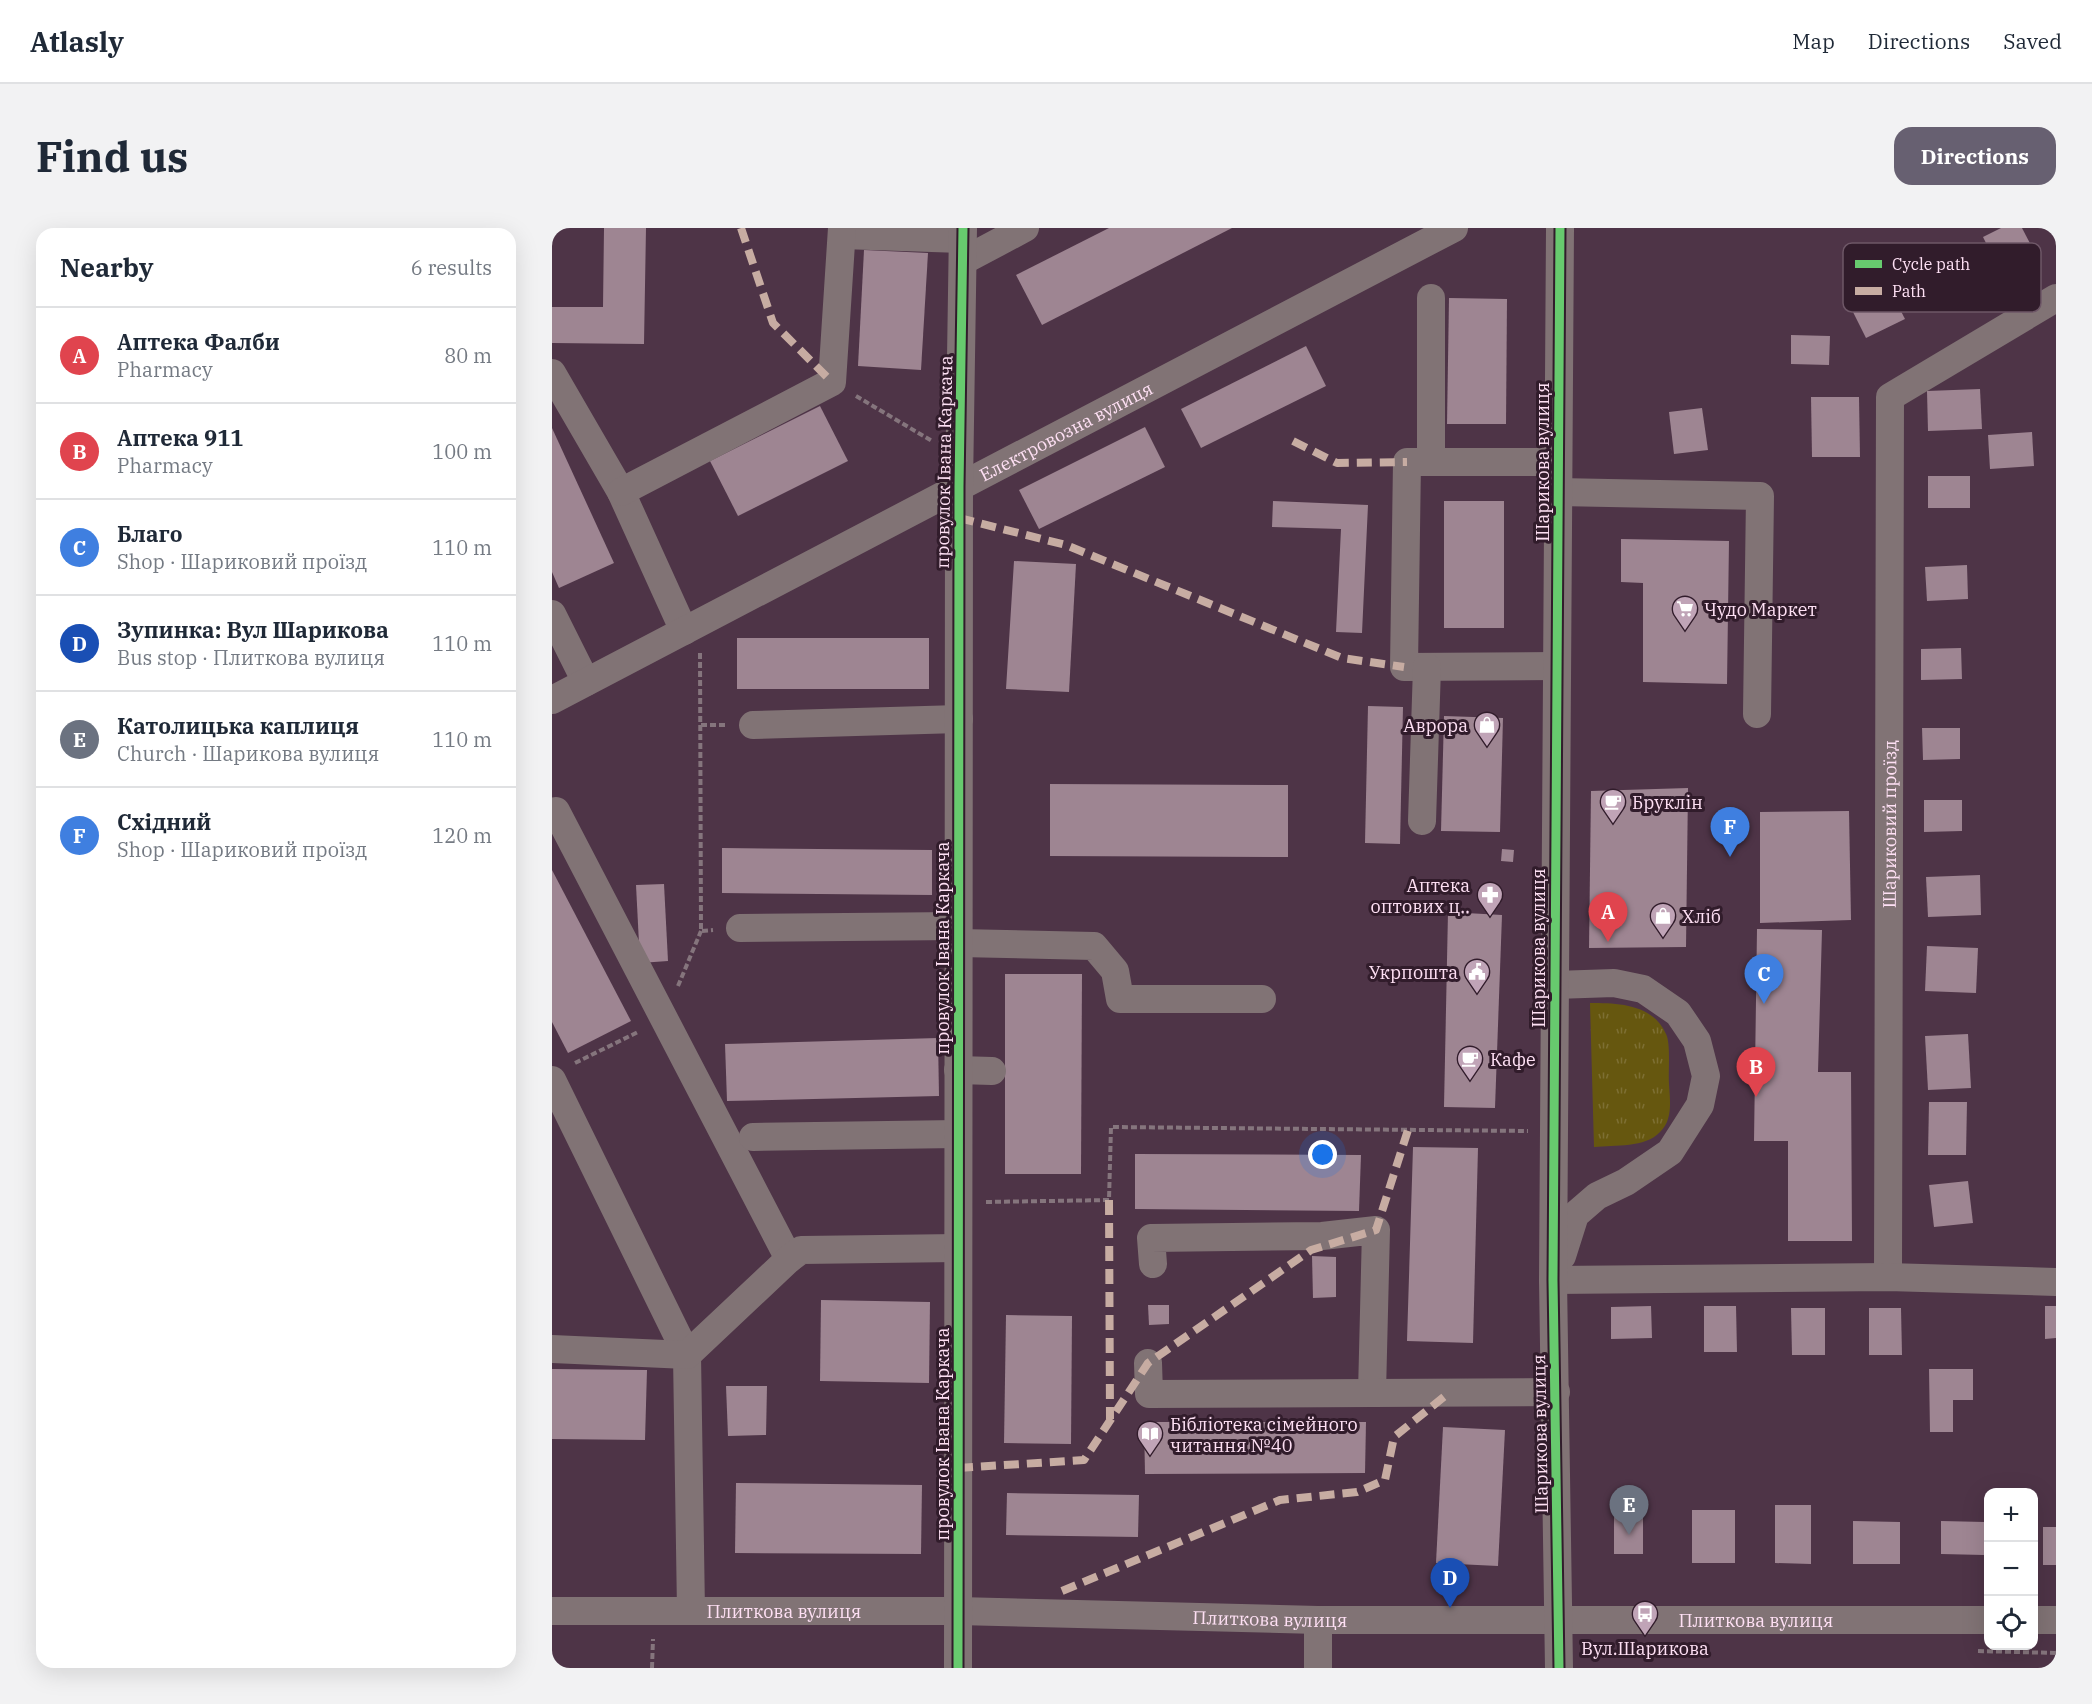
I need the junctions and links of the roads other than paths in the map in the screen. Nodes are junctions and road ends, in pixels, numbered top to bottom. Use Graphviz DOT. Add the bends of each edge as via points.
graph roads {
  1 [pos="1025,228"];
  2 [pos="1454,228"];
  3 [pos="1560,228"];
  4 [pos="842,231"];
  5 [pos="962,243"];
  6 [pos="1431,298"];
  7 [pos="2056,298"];
  8 [pos="2041,307"];
  9 [pos="2033,312"];
  10 [pos="552,373"];
  11 [pos="1431,462"];
  12 [pos="1558,462"];
  13 [pos="959,487"];
  14 [pos="621,492"];
  15 [pos="1558,492"];
  16 [pos="552,614"];
  17 [pos="692,627"];
  18 [pos="1557,666"];
  19 [pos="1427,667"];
  20 [pos="586,682"];
  21 [pos="552,700"];
  22 [pos="1756,714"];
  23 [pos="959,719"];
  24 [pos="753,725"];
  25 [pos="553,809"];
  26 [pos="1422,821"];
  27 [pos="740,928"];
  28 [pos="958,934"];
  29 [pos="1554,985"];
  30 [pos="1262,999"];
  31 [pos="958,1070"];
  32 [pos="992,1071"];
  33 [pos="552,1080"];
  34 [pos="958,1134"];
  35 [pos="753,1137"];
  36 [pos="958,1248"];
  37 [pos="789,1259"];
  38 [pos="1153,1264"];
  39 [pos="1888,1277"];
  40 [pos="1553,1280"];
  41 [pos="2056,1282"];
  42 [pos="552,1349"];
  43 [pos="687,1355"];
  44 [pos="1148,1363"];
  45 [pos="1556,1392"];
  46 [pos="1372,1393"];
  47 [pos="552,1611"];
  48 [pos="691,1611"];
  49 [pos="958,1611"];
  50 [pos="1318,1620"];
  51 [pos="1984,1620"];
  52 [pos="2038,1620"];
  53 [pos="2056,1620"];
  54 [pos="1560,1621"];
  55 [pos="958,1668"];
  56 [pos="1318,1668"];
  57 [pos="1559,1668"];
  1 -- 5 [label="street"];
  2 -- 13 [label="street, Електровозна вулиця"];
  3 -- 12 [label="street, Шарикова вулиця"];
  4 -- 5 [label="street"];
  4 -- 14 [label="street" via="832,382"];
  5 -- 13 [label="street, провулок Івана Каркача"];
  6 -- 11 [label="street"];
  7 -- 8 [label="street, Шариковий проїзд"];
  9 -- 39 [label="street, Шариковий проїзд" via="1890,397"];
  10 -- 14 [label="street"];
  11 -- 12 [label="street"];
  11 -- 19 [label="street" via="1407,462 1404,667"];
  12 -- 15 [label="street, Шарикова вулиця"];
  13 -- 17 [label="street, Електровозна вулиця"];
  13 -- 23 [label="street, провулок Івана Каркача"];
  14 -- 17 [label="street"];
  15 -- 18 [label="street, Шарикова вулиця"];
  15 -- 22 [label="street" via="1760,496"];
  16 -- 20 [label="street"];
  17 -- 20 [label="street, Електровозна вулиця"];
  18 -- 19 [label="street"];
  18 -- 29 [label="street, Шарикова вулиця"];
  19 -- 26 [label="street"];
  20 -- 21 [label="street, Електровозна вулиця"];
  23 -- 24 [label="street"];
  23 -- 28 [label="street, провулок Івана Каркача"];
  25 -- 37 [label="street"];
  27 -- 28 [label="street"];
  28 -- 30 [label="street" via="1094,946 1115,971 1120,999"];
  28 -- 31 [label="street, провулок Івана Каркача"];
  29 -- 40 [label="street, Шарикова вулиця"];
  29 -- 40 [label="street" via="1614,983 1643,989 1678,1013 1696,1041 1706,1076 1700,1105 1670,1152 1597,1196 1575,1215"];
  31 -- 32 [label="street"];
  31 -- 34 [label="street, провулок Івана Каркача"];
  33 -- 43 [label="street"];
  34 -- 35 [label="street"];
  34 -- 36 [label="street, провулок Івана Каркача"];
  36 -- 37 [label="street" via="801,1250"];
  36 -- 49 [label="street, провулок Івана Каркача"];
  37 -- 43 [label="street"];
  38 -- 46 [label="street" via="1151,1238 1322,1236 1376,1230"];
  39 -- 40 [label="street"];
  39 -- 41 [label="street"];
  40 -- 45 [label="street, Шарикова вулиця"];
  42 -- 43 [label="street"];
  43 -- 48 [label="street"];
  44 -- 46 [label="street" via="1149,1394"];
  45 -- 46 [label="street"];
  45 -- 54 [label="street, Шарикова вулиця"];
  47 -- 48 [label="street, Плиткова вулиця"];
  48 -- 49 [label="street, Плиткова вулиця"];
  49 -- 50 [label="street, Плиткова вулиця"];
  49 -- 55 [label="street, провулок Івана Каркача"];
  50 -- 54 [label="street, Плиткова вулиця"];
  50 -- 56 [label="street"];
  51 -- 54 [label="street, Плиткова вулиця"];
  52 -- 53 [label="street"];
  54 -- 57 [label="street, Шарикова вулиця"];
}
